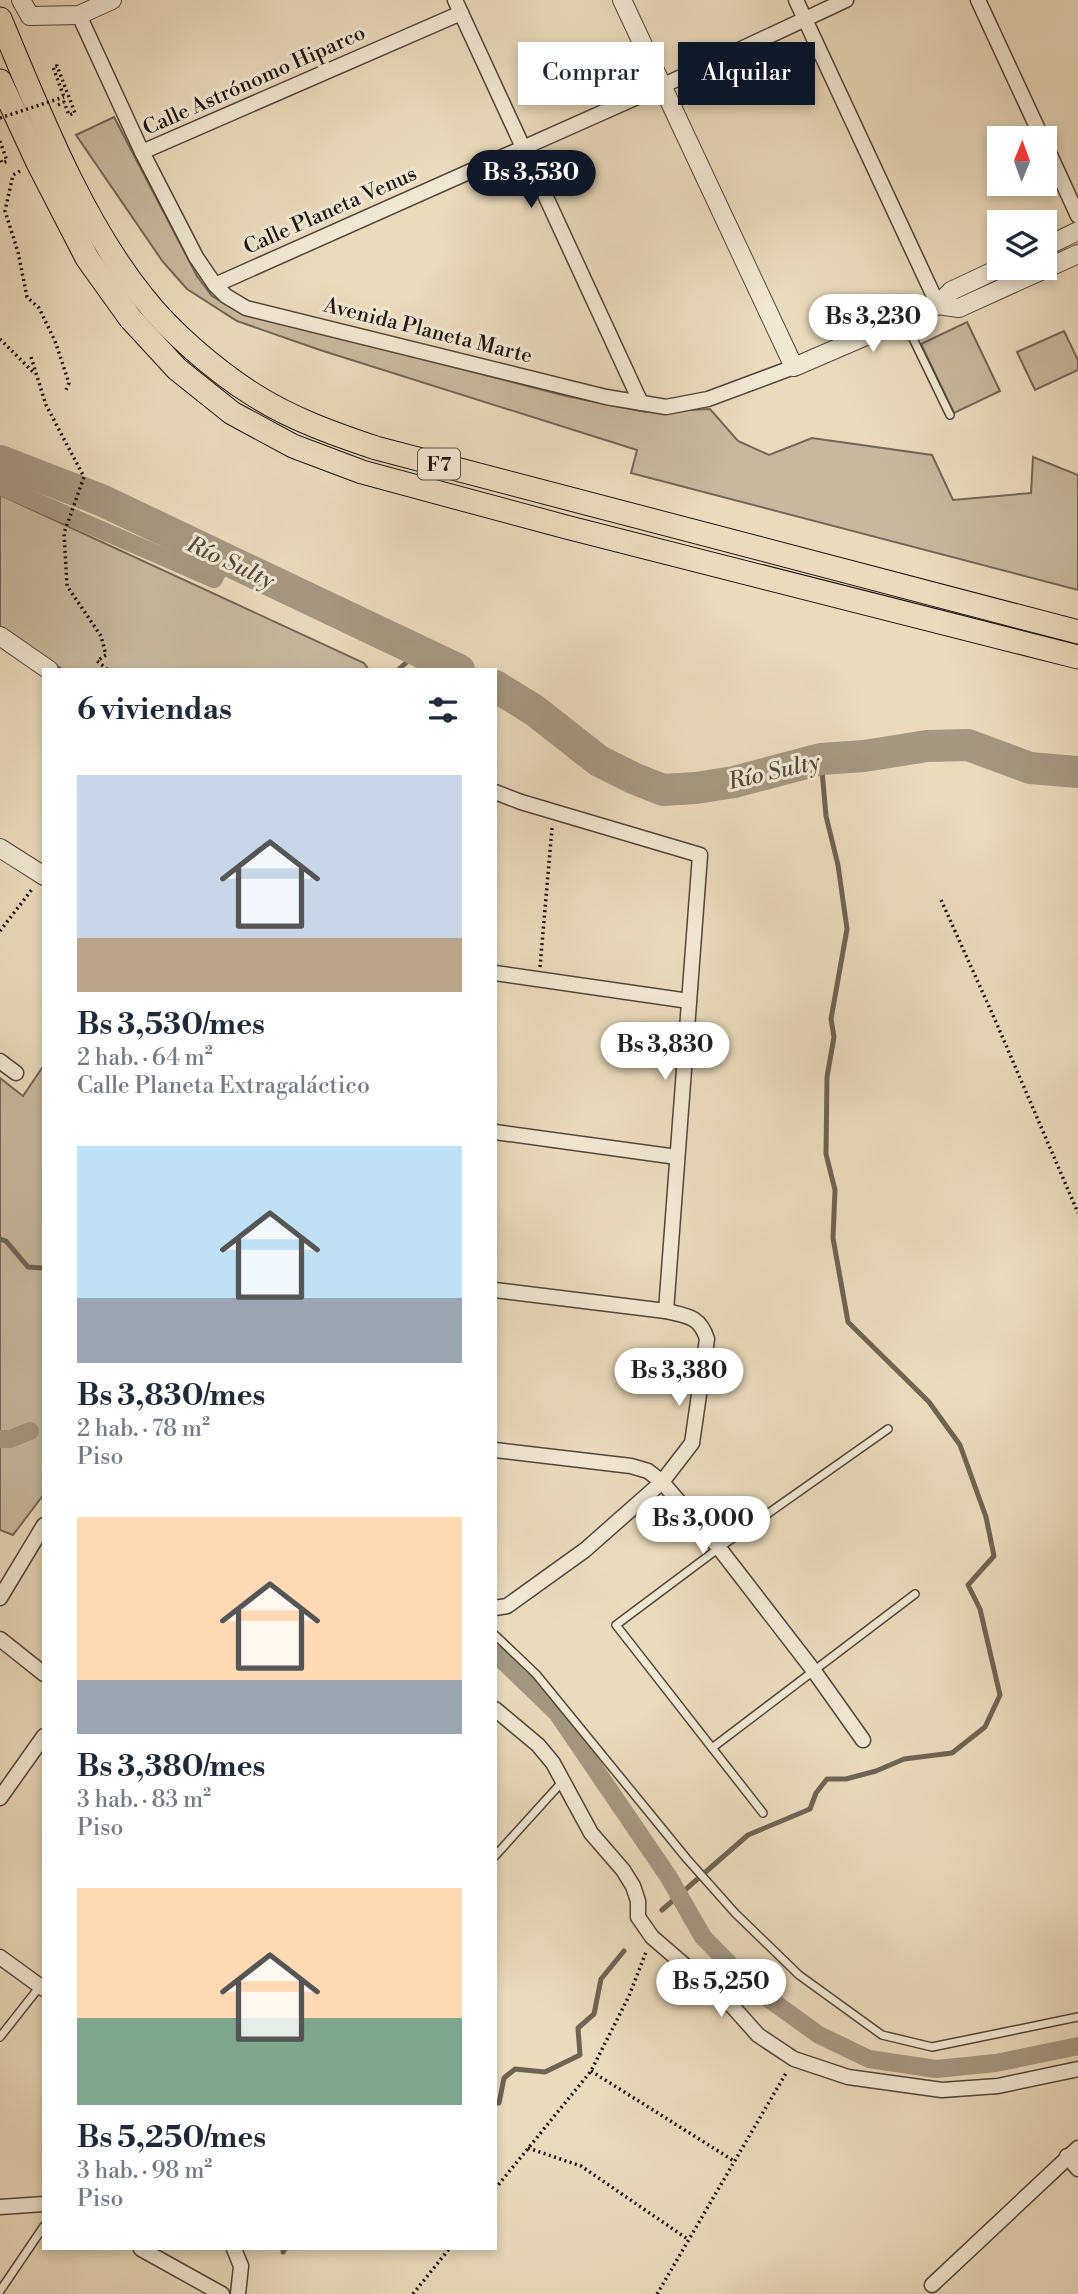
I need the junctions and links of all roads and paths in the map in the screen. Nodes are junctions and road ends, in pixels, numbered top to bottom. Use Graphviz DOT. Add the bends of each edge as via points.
graph roads {
  1 [pos="21,0"];
  2 [pos="112,0"];
  3 [pos="622,0"];
  4 [pos="796,0"];
  5 [pos="846,0"];
  6 [pos="978,0"];
  7 [pos="76,7"];
  8 [pos="458,7"];
  9 [pos="0,19"];
  10 [pos="805,19"];
  11 [pos="642,42"];
  12 [pos="0,81"];
  13 [pos="664,85"];
  14 [pos="664,90"];
  15 [pos="64,99"];
  16 [pos="618,105"];
  17 [pos="0,118"];
  18 [pos="1036,126"];
  19 [pos="0,141"];
  20 [pos="521,147"];
  21 [pos="142,152"];
  22 [pos="0,158"];
  23 [pos="38,163"];
  24 [pos="1057,170"];
  25 [pos="1078,216"];
  26 [pos="1078,231"];
  27 [pos="1057,241"];
  28 [pos="1078,254"];
  29 [pos="987,274"];
  30 [pos="215,285"];
  31 [pos="938,305"];
  32 [pos="904,320"];
  33 [pos="0,339"];
  34 [pos="31,357"];
  35 [pos="794,366"];
  36 [pos="37,375"];
  37 [pos="65,392"];
  38 [pos="641,403"];
  39 [pos="950,415"];
  40 [pos="1078,632"];
  41 [pos="0,636"];
  42 [pos="1078,657"];
  43 [pos="46,668"];
  44 [pos="106,668"];
  45 [pos="497,793"];
  46 [pos="553,812"];
  47 [pos="0,848"];
  48 [pos="42,874"];
  49 [pos="42,876"];
  50 [pos="941,900"];
  51 [pos="0,931"];
  52 [pos="497,973"];
  53 [pos="539,979"];
  54 [pos="689,1001"];
  55 [pos="0,1061"];
  56 [pos="16,1073"];
  57 [pos="497,1132"];
  58 [pos="677,1157"];
  59 [pos="1078,1213"];
  60 [pos="497,1290"];
  61 [pos="666,1311"];
  62 [pos="888,1429"];
  63 [pos="497,1450"];
  64 [pos="662,1482"];
  65 [pos="42,1528"];
  66 [pos="719,1548"];
  67 [pos="915,1594"];
  68 [pos="0,1598"];
  69 [pos="497,1608"];
  70 [pos="497,1637"];
  71 [pos="0,1639"];
  72 [pos="814,1671"];
  73 [pos="42,1672"];
  74 [pos="497,1711"];
  75 [pos="42,1739"];
  76 [pos="863,1740"];
  77 [pos="712,1748"];
  78 [pos="564,1780"];
  79 [pos="0,1798"];
  80 [pos="763,1814"];
  81 [pos="497,1854"];
  82 [pos="652,1937"];
  83 [pos="0,1956"];
  84 [pos="42,1984"];
  85 [pos="42,1986"];
  86 [pos="1078,2017"];
  87 [pos="0,2037"];
  88 [pos="794,2059"];
  89 [pos="1078,2068"];
  90 [pos="592,2071"];
  91 [pos="528,2148"];
  92 [pos="1072,2152"];
  93 [pos="734,2161"];
  94 [pos="1078,2169"];
  95 [pos="497,2187"];
  96 [pos="42,2204"];
  97 [pos="0,2207"];
  98 [pos="42,2229"];
  99 [pos="688,2240"];
  100 [pos="143,2250"];
  101 [pos="234,2250"];
  102 [pos="448,2250"];
  103 [pos="932,2285"];
  104 [pos="0,2291"];
  105 [pos="222,2294"];
  106 [pos="237,2294"];
  107 [pos="413,2294"];
  108 [pos="657,2294"];
  1 -- 7 [label="street" via="30,16"];
  2 -- 7 [label="street"];
  3 -- 11 [label="street"];
  4 -- 10 [label="street"];
  5 -- 10 [label="street, Calle Planeta Venus"];
  6 -- 18 [label="street"];
  7 -- 21 [label="street, Avenida Planeta Marte"];
  8 -- 20 [label="street"];
  8 -- 21 [label="street, Calle Astrónomo Hiparco"];
  9 -- 40 [label="highway, F7" via="40,114 108,248 144,299 202,358 254,396 320,429 376,448"];
  10 -- 13 [label="street, Calle Planeta Venus"];
  10 -- 31 [label="street"];
  12 -- 23 [label="highway, F7"];
  14 -- 35 [label="street"];
  15 -- 15 [label="path" via="53,67 57,66 75,113 69,115"];
  15 -- 17 [label="path, bridge"];
  16 -- 20 [label="street, Calle Planeta Venus"];
  19 -- 22 [label="path" via="7,161 2,163"];
  20 -- 30 [label="street, Calle Planeta Venus"];
  20 -- 38 [label="street"];
  21 -- 30 [label="street, Avenida Planeta Marte"];
  23 -- 37 [label="path" via="13,175 5,211 27,297 39,308 69,383"];
  23 -- 42 [label="highway, F7" via="87,258 130,318 177,369 232,413 293,446 362,472 553,524"];
  24 -- 25 [label="street"];
  26 -- 27 [label="street"];
  28 -- 31 [label="street, Avenida Planeta Marte" via="959,308"];
  29 -- 31 [label="street, Avenida Planeta Marte" via="951,291"];
  30 -- 38 [label="street, Avenida Planeta Marte" via="246,308"];
  31 -- 32 [label="street, Avenida Planeta Marte"];
  32 -- 35 [label="street, Avenida Planeta Marte"];
  32 -- 39 [label="lane"];
  33 -- 36 [label="path"];
  34 -- 36 [label="path"];
  35 -- 38 [label="street, Avenida Planeta Marte" via="708,399 666,407"];
  36 -- 44 [label="path" via="46,405 83,477 64,533 68,586 101,636 106,655 97,661"];
  41 -- 43 [label="street"];
  45 -- 46 [label="street"];
  46 -- 53 [label="path"];
  46 -- 54 [label="street" via="700,855"];
  47 -- 48 [label="street"];
  49 -- 51 [label="path"];
  50 -- 59 [label="path"];
  52 -- 53 [label="street"];
  53 -- 54 [label="street"];
  54 -- 58 [label="street"];
  55 -- 56 [label="street"];
  57 -- 58 [label="street"];
  58 -- 61 [label="street"];
  60 -- 61 [label="street"];
  61 -- 64 [label="street" via="703,1325 707,1339 692,1443"];
  62 -- 66 [label="lane"];
  63 -- 64 [label="street" via="631,1466"];
  64 -- 66 [label="street"];
  64 -- 69 [label="street" via="585,1550 507,1606"];
  65 -- 68 [label="street"];
  66 -- 72 [label="street"];
  66 -- 77 [label="lane" via="616,1625"];
  67 -- 72 [label="lane"];
  70 -- 86 [label="lane" via="536,1674 735,1913 799,1975 882,2035 932,2047"];
  71 -- 73 [label="street"];
  72 -- 76 [label="street"];
  72 -- 77 [label="lane"];
  74 -- 78 [label="street" via="538,1745"];
  75 -- 79 [label="street"];
  77 -- 80 [label="lane"];
  78 -- 81 [label="lane"];
  78 -- 82 [label="street" via="592,1833 633,1886 638,1917"];
  82 -- 88 [label="street" via="733,2007 758,2035"];
  82 -- 90 [label="path"];
  83 -- 84 [label="street"];
  85 -- 87 [label="lane"];
  88 -- 89 [label="street" via="848,2077 942,2090 998,2086"];
  88 -- 93 [label="path"];
  90 -- 91 [label="path"];
  90 -- 93 [label="path"];
  91 -- 95 [label="path"];
  91 -- 99 [label="path" via="581,2166"];
  92 -- 94 [label="street"];
  92 -- 103 [label="street"];
  93 -- 99 [label="path"];
  96 -- 97 [label="street"];
  98 -- 104 [label="lane"];
  99 -- 108 [label="path"];
  100 -- 105 [label="street"];
  101 -- 106 [label="street" via="241,2266"];
  102 -- 107 [label="path"];
}
